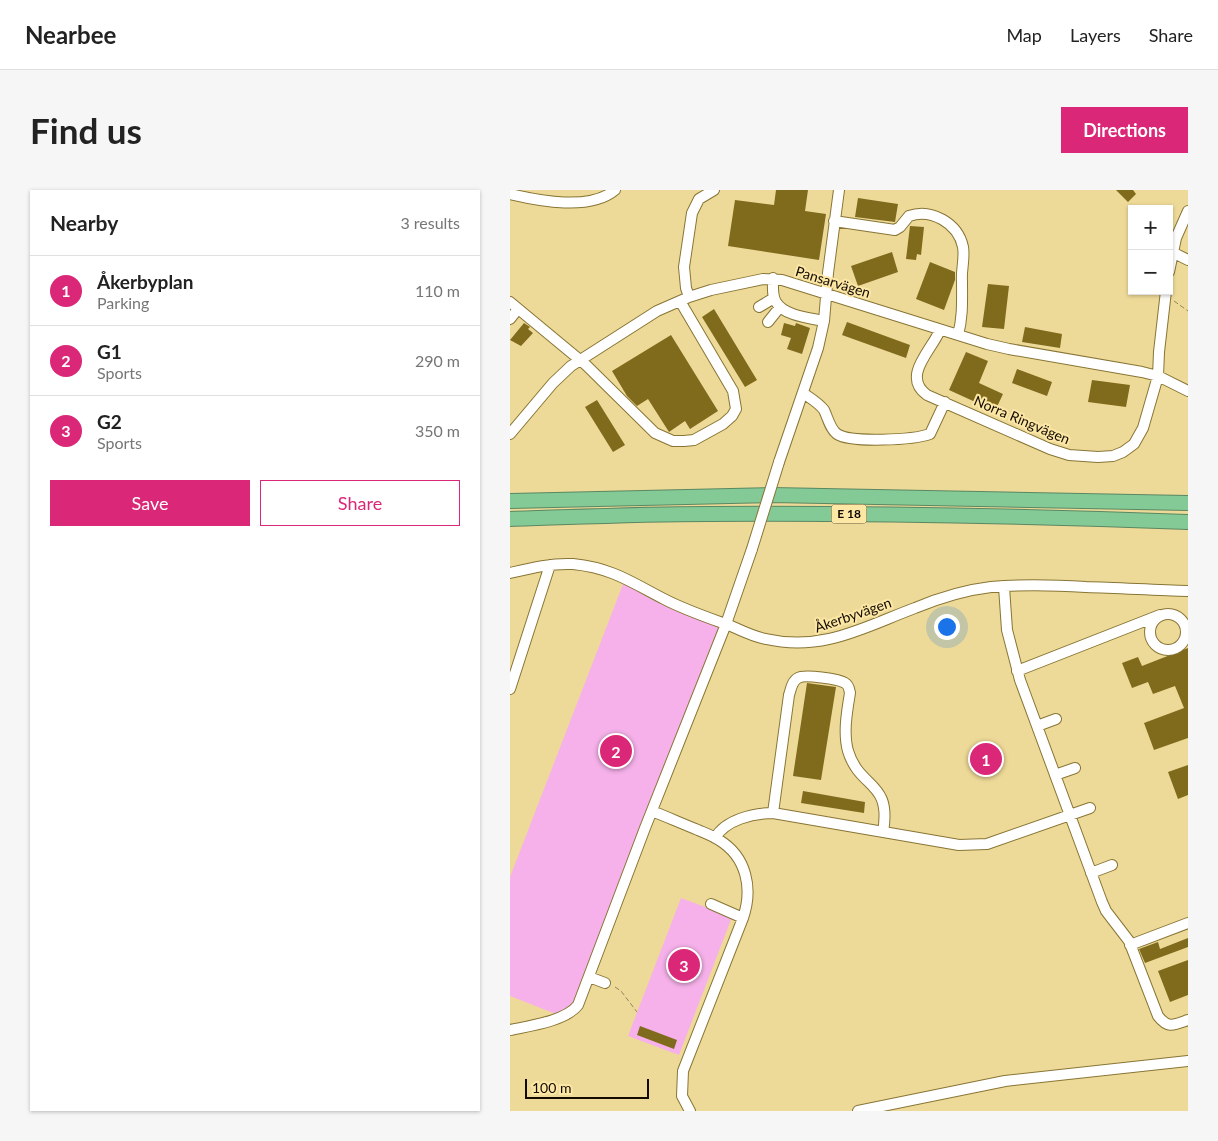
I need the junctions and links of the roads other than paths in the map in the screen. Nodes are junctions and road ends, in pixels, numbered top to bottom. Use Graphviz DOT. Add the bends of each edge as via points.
graph roads {
  1 [pos="714,190"];
  2 [pos="839,190"];
  3 [pos="848,190"];
  4 [pos="610,192"];
  5 [pos="510,194"];
  6 [pos="837,203"];
  7 [pos="1188,211"];
  8 [pos="834,221"];
  9 [pos="1173,250"];
  10 [pos="1173,252"];
  11 [pos="1188,260"];
  12 [pos="773,278"];
  13 [pos="826,294"];
  14 [pos="1166,295"];
  15 [pos="684,299"];
  16 [pos="510,302"];
  17 [pos="777,302"];
  18 [pos="759,307"];
  19 [pos="518,309"];
  20 [pos="510,319"];
  21 [pos="824,321"];
  22 [pos="768,322"];
  23 [pos="940,330"];
  24 [pos="958,335"];
  25 [pos="581,360"];
  26 [pos="1158,376"];
  27 [pos="1188,391"];
  28 [pos="802,394"];
  29 [pos="945,402"];
  30 [pos="510,434"];
  31 [pos="510,501"];
  32 [pos="1188,503"];
  33 [pos="510,518"];
  34 [pos="1188,522"];
  35 [pos="550,565"];
  36 [pos="510,573"];
  37 [pos="1004,586"];
  38 [pos="1188,591"];
  39 [pos="1160,615"];
  40 [pos="726,624"];
  41 [pos="1132,626"];
  42 [pos="1151,638"];
  43 [pos="1017,671"];
  44 [pos="510,689"];
  45 [pos="1056,719"];
  46 [pos="1037,726"];
  47 [pos="1075,768"];
  48 [pos="1055,775"];
  49 [pos="1090,808"];
  50 [pos="652,810"];
  51 [pos="772,813"];
  52 [pos="1069,816"];
  53 [pos="883,832"];
  54 [pos="715,838"];
  55 [pos="1112,865"];
  56 [pos="1091,873"];
  57 [pos="711,904"];
  58 [pos="743,918"];
  59 [pos="1188,923"];
  60 [pos="1130,945"];
  61 [pos="589,977"];
  62 [pos="605,983"];
  63 [pos="1188,1020"];
  64 [pos="510,1030"];
  65 [pos="1188,1061"];
  66 [pos="690,1111"];
  67 [pos="858,1111"];
  1 -- 15 [label="street" via="699,199 692,213 684,267"];
  2 -- 6 [label="street"];
  3 -- 6 [label="street"];
  4 -- 5 [label="street" via="598,200 584,203"];
  6 -- 8 [label="street"];
  7 -- 9 [label="street"];
  8 -- 13 [label="street"];
  8 -- 24 [label="street" via="895,230 909,216 926,213 950,225 963,245 964,256 963,305"];
  10 -- 11 [label="street"];
  12 -- 13 [label="street, Pansarvägen"];
  12 -- 15 [label="street, Pansarvägen"];
  12 -- 17 [label="street"];
  13 -- 21 [label="street"];
  13 -- 23 [label="street, Pansarvägen"];
  14 -- 26 [label="street, Norra Ringvägen"];
  15 -- 25 [label="street, Pansarvägen" via="657,311"];
  15 -- 25 [label="street" via="733,391 736,408 723,424 694,440 673,441 655,433"];
  16 -- 19 [label="street"];
  17 -- 18 [label="street"];
  17 -- 21 [label="street" via="787,312"];
  17 -- 22 [label="street"];
  19 -- 20 [label="street"];
  19 -- 25 [label="street"];
  21 -- 28 [label="street"];
  23 -- 24 [label="street, Pansarvägen"];
  23 -- 29 [label="street, Norra Ringvägen" via="921,362 917,384 927,395"];
  24 -- 26 [label="street, Pansarvägen" via="1009,349"];
  25 -- 30 [label="street, Pansarvägen" via="553,382"];
  26 -- 27 [label="street, Pansarvägen"];
  26 -- 29 [label="street, Norra Ringvägen" via="1140,436 1134,444 1113,456 1069,455 1050,449"];
  28 -- 29 [label="street" via="822,408 836,433 856,439 910,439 930,434"];
  28 -- 40 [label="street, bridge"];
  31 -- 32 [label="highway, E 18" via="772,495"];
  33 -- 34 [label="highway, E 18" via="827,514"];
  35 -- 36 [label="street, Åkerbyvägen"];
  35 -- 40 [label="street, Åkerbyvägen" via="573,564 622,576 664,599"];
  35 -- 44 [label="street"];
  37 -- 38 [label="street, Åkerbyvägen"];
  37 -- 40 [label="street, Åkerbyvägen" via="961,593 843,636 814,643 765,639"];
  37 -- 43 [label="street" via="1007,630"];
  39 -- 41 [label="street"];
  39 -- 42 [label="street" via="1152,622"];
  39 -- 42 [label="street" via="1175,615 1182,620 1186,632 1184,640 1166,650"];
  40 -- 50 [label="street"];
  41 -- 42 [label="street"];
  41 -- 43 [label="street"];
  43 -- 46 [label="street"];
  45 -- 46 [label="street"];
  46 -- 48 [label="street"];
  47 -- 48 [label="street"];
  48 -- 52 [label="street"];
  49 -- 52 [label="street"];
  50 -- 54 [label="street"];
  50 -- 61 [label="street"];
  51 -- 53 [label="street"];
  51 -- 53 [label="street" via="792,684 796,679 807,676 843,681 850,693 846,732 848,752 857,769 883,800 886,815"];
  51 -- 54 [label="street" via="761,813 728,824"];
  52 -- 53 [label="street" via="987,844 959,845"];
  52 -- 56 [label="street"];
  54 -- 58 [label="street" via="736,856 747,876 748,900"];
  55 -- 56 [label="street"];
  56 -- 60 [label="street" via="1106,911"];
  57 -- 58 [label="street"];
  58 -- 66 [label="street" via="683,1071 682,1096"];
  59 -- 60 [label="street"];
  60 -- 63 [label="street" via="1158,1016 1169,1025"];
  61 -- 62 [label="street"];
  61 -- 64 [label="street" via="574,1010 554,1019"];
  65 -- 67 [label="street" via="1006,1080"];
}
